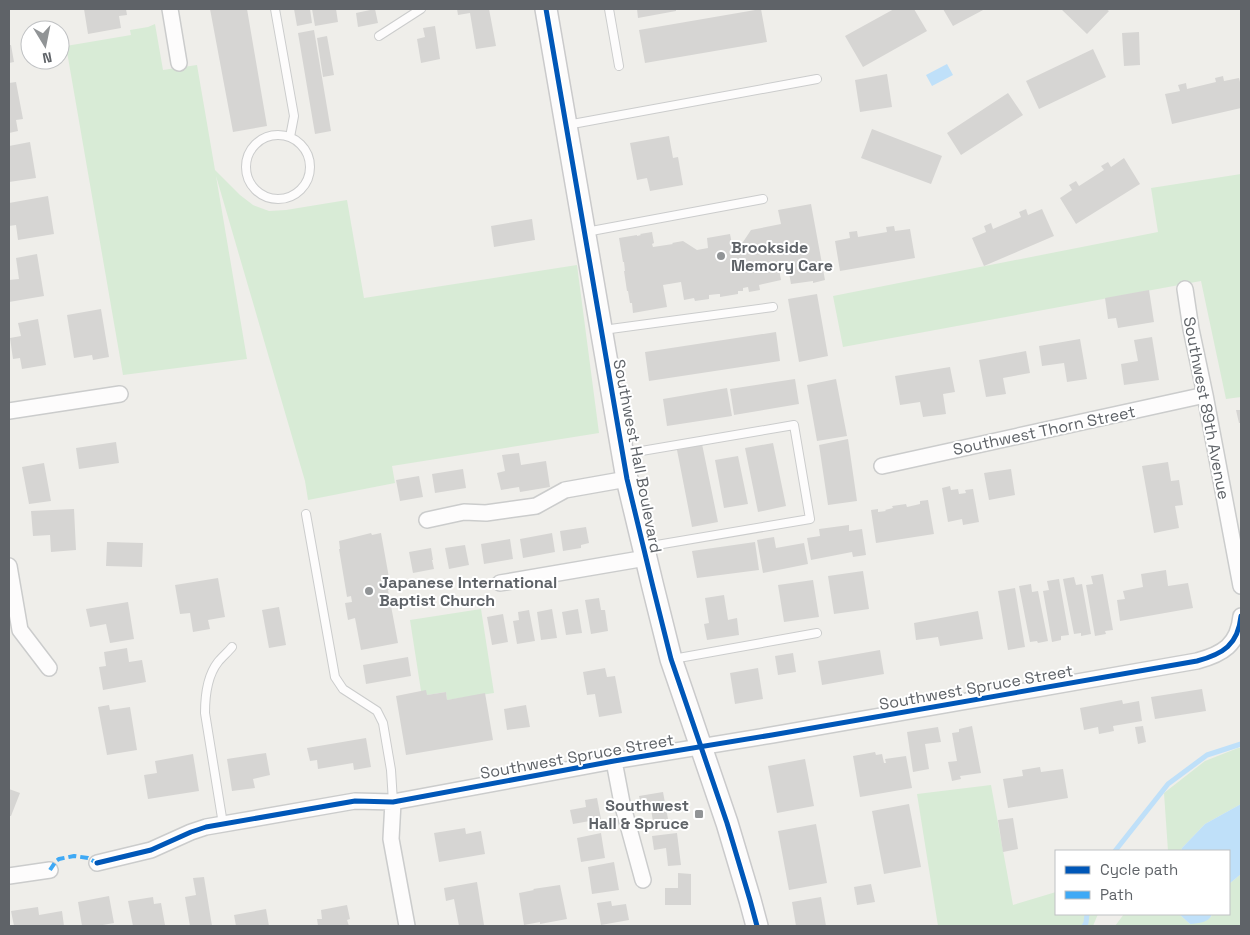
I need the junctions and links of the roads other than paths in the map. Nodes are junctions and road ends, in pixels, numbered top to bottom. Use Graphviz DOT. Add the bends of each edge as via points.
graph roads {
  1 [pos="170,9"];
  2 [pos="275,9"];
  3 [pos="421,9"];
  4 [pos="546,9"];
  5 [pos="609,9"];
  6 [pos="379,36"];
  7 [pos="179,63"];
  8 [pos="619,66"];
  9 [pos="818,79"];
  10 [pos="565,126"];
  11 [pos="290,137"];
  12 [pos="763,199"];
  13 [pos="584,232"];
  14 [pos="1185,289"];
  15 [pos="774,306"];
  16 [pos="601,331"];
  17 [pos="120,394"];
  18 [pos="1205,395"];
  19 [pos="9,411"];
  20 [pos="623,454"];
  21 [pos="882,466"];
  22 [pos="627,479"];
  23 [pos="306,514"];
  24 [pos="427,520"];
  25 [pos="644,553"];
  26 [pos="9,566"];
  27 [pos="500,583"];
  28 [pos="1241,586"];
  29 [pos="1241,616"];
  30 [pos="817,633"];
  31 [pos="232,647"];
  32 [pos="671,659"];
  33 [pos="49,668"];
  34 [pos="701,748"];
  35 [pos="614,761"];
  36 [pos="393,802"];
  37 [pos="222,824"];
  38 [pos="97,863"];
  39 [pos="50,870"];
  40 [pos="9,876"];
  41 [pos="642,880"];
  42 [pos="407,926"];
  43 [pos="757,926"];
  1 -- 7 [label="street"];
  2 -- 11 [label="lane" via="294,116"];
  3 -- 6 [label="lane"];
  4 -- 10 [label="main road, Southwest Hall Boulevard"];
  5 -- 8 [label="lane"];
  9 -- 10 [label="lane"];
  10 -- 13 [label="main road, Southwest Hall Boulevard"];
  11 -- 11 [label="lane" via="296,139 309,156 309,177 304,186 287,198 267,197 254,188 247,175 249,153 264,138 274,135"];
  12 -- 13 [label="lane"];
  13 -- 16 [label="main road, Southwest Hall Boulevard"];
  14 -- 18 [label="street, Southwest 89th Avenue"];
  15 -- 16 [label="lane"];
  16 -- 20 [label="main road, Southwest Hall Boulevard"];
  17 -- 19 [label="street"];
  18 -- 21 [label="street, Southwest Thorn Street"];
  18 -- 28 [label="street, Southwest 89th Avenue"];
  20 -- 22 [label="main road, Southwest Hall Boulevard"];
  20 -- 25 [label="lane" via="794,425 810,519"];
  22 -- 24 [label="street" via="565,490 536,506 486,513 464,512"];
  22 -- 25 [label="main road, Southwest Hall Boulevard"];
  23 -- 36 [label="lane" via="335,677 343,689 377,711 383,723"];
  25 -- 27 [label="street"];
  25 -- 32 [label="main road, Southwest Hall Boulevard"];
  26 -- 33 [label="street" via="20,630"];
  29 -- 34 [label="street, Southwest Spruce Street" via="1235,637 1226,649 1197,661"];
  30 -- 32 [label="lane"];
  31 -- 37 [label="lane" via="217,662 205,696"];
  32 -- 34 [label="main road, Southwest Hall Boulevard"];
  34 -- 35 [label="street, Southwest Spruce Street"];
  34 -- 43 [label="main road, Southwest Hall Boulevard"];
  35 -- 36 [label="street, Southwest Spruce Street"];
  35 -- 41 [label="street"];
  36 -- 37 [label="street, Southwest Spruce Street" via="355,801"];
  36 -- 42 [label="street" via="391,839"];
  37 -- 38 [label="street, Southwest Spruce Street" via="198,830 151,850"];
  39 -- 40 [label="street"];
}
